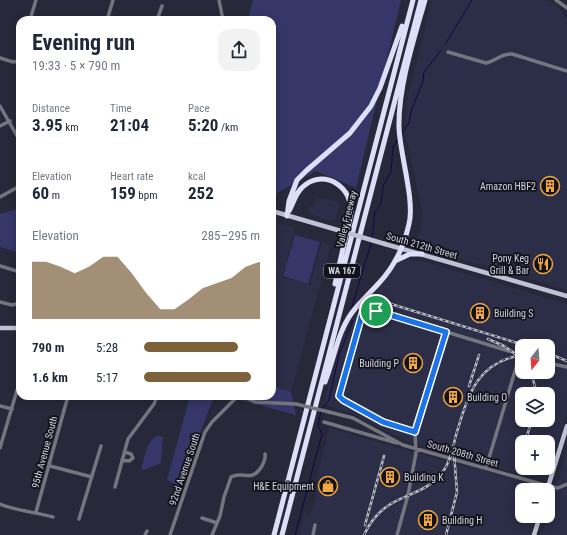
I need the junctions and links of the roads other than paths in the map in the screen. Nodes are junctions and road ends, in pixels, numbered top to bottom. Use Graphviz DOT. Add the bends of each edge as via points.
graph roads {
  1 [pos="36,0"];
  2 [pos="113,0"];
  3 [pos="219,0"];
  4 [pos="413,0"];
  5 [pos="421,0"];
  6 [pos="425,0"];
  7 [pos="556,0"];
  8 [pos="162,6"];
  9 [pos="410,7"];
  10 [pos="567,8"];
  11 [pos="31,16"];
  12 [pos="108,16"];
  13 [pos="159,16"];
  14 [pos="221,16"];
  15 [pos="448,52"];
  16 [pos="0,58"];
  17 [pos="16,62"];
  18 [pos="567,71"];
  19 [pos="0,106"];
  20 [pos="10,121"];
  21 [pos="0,126"];
  22 [pos="16,133"];
  23 [pos="16,188"];
  24 [pos="0,197"];
  25 [pos="276,212"];
  26 [pos="287,216"];
  27 [pos="403,249"];
  28 [pos="422,254"];
  29 [pos="394,262"];
  30 [pos="0,266"];
  31 [pos="16,271"];
  32 [pos="567,296"];
  33 [pos="334,300"];
  34 [pos="0,302"];
  35 [pos="16,304"];
  36 [pos="363,305"];
  37 [pos="0,328"];
  38 [pos="16,328"];
  39 [pos="446,332"];
  40 [pos="515,353"];
  41 [pos="555,364"];
  42 [pos="567,367"];
  43 [pos="515,371"];
  44 [pos="16,394"];
  45 [pos="318,398"];
  46 [pos="67,400"];
  47 [pos="156,400"];
  48 [pos="234,400"];
  49 [pos="251,400"];
  50 [pos="0,406"];
  51 [pos="12,409"];
  52 [pos="324,422"];
  53 [pos="567,426"];
  54 [pos="415,432"];
  55 [pos="404,445"];
  56 [pos="101,446"];
  57 [pos="0,448"];
  58 [pos="416,448"];
  59 [pos="124,452"];
  60 [pos="265,454"];
  61 [pos="122,460"];
  62 [pos="50,466"];
  63 [pos="486,468"];
  64 [pos="92,477"];
  65 [pos="532,483"];
  66 [pos="550,483"];
  67 [pos="567,484"];
  68 [pos="115,487"];
  69 [pos="555,488"];
  70 [pos="0,504"];
  71 [pos="36,512"];
  72 [pos="53,517"];
  73 [pos="79,518"];
  74 [pos="202,518"];
  75 [pos="217,523"];
  76 [pos="538,523"];
  77 [pos="315,525"];
  78 [pos="147,530"];
  79 [pos="145,535"];
  80 [pos="170,535"];
  81 [pos="212,535"];
  82 [pos="274,535"];
  83 [pos="282,535"];
  84 [pos="313,535"];
  85 [pos="397,535"];
  86 [pos="534,535"];
  1 -- 11 [label="street"];
  2 -- 12 [label="street"];
  3 -- 14 [label="street"];
  4 -- 9 [label="highway, Valley Freeway / WA 167"];
  5 -- 45 [label="highway, Valley Freeway / WA 167"];
  6 -- 27 [label="highway" via="405,82 399,126 410,212"];
  7 -- 10 [label="street"];
  8 -- 13 [label="street"];
  9 -- 26 [label="highway" via="371,106 350,133 297,180 289,201"];
  9 -- 33 [label="highway, Valley Freeway / WA 167"];
  15 -- 18 [label="street" via="486,63 502,55 512,54"];
  16 -- 17 [label="street"];
  19 -- 20 [label="street"];
  20 -- 21 [label="street"];
  20 -- 22 [label="street"];
  23 -- 24 [label="street"];
  25 -- 26 [label="main road, South 212th Street"];
  26 -- 27 [label="main road, South 212th Street, bridge"];
  26 -- 33 [label="highway" via="300,190 314,180 334,182 346,193 350,201 350,213 337,272"];
  27 -- 28 [label="main road, South 212th Street"];
  27 -- 29 [label="highway"];
  28 -- 29 [label="highway" via="410,254"];
  28 -- 32 [label="main road, South 212th Street"];
  29 -- 36 [label="highway"];
  30 -- 31 [label="street"];
  33 -- 82 [label="highway, Valley Freeway / WA 167"];
  34 -- 35 [label="street"];
  36 -- 39 [label="street"];
  36 -- 45 [label="highway" via="351,315 343,330"];
  36 -- 54 [label="street" via="339,396 383,422"];
  37 -- 38 [label="main road"];
  39 -- 40 [label="street"];
  39 -- 54 [label="street"];
  41 -- 42 [label="street"];
  43 -- 63 [label="street"];
  44 -- 51 [label="street"];
  45 -- 83 [label="highway, Valley Freeway / WA 167"];
  46 -- 62 [label="street, 95th Avenue South"];
  47 -- 59 [label="street" via="129,436"];
  48 -- 80 [label="street, 92nd Avenue South" via="205,432"];
  49 -- 55 [label="street, South 208th Street, bridge" via="296,404 353,418"];
  50 -- 51 [label="street"];
  51 -- 57 [label="street"];
  52 -- 55 [label="street"];
  53 -- 66 [label="main road"];
  54 -- 58 [label="street"];
  55 -- 58 [label="street, South 208th Street"];
  56 -- 64 [label="street"];
  58 -- 63 [label="street, South 208th Street"];
  58 -- 85 [label="street" via="408,495"];
  59 -- 61 [label="street"];
  59 -- 61 [label="street" via="131,454 133,458 129,461"];
  60 -- 75 [label="street" via="258,473 251,476 233,475 230,478"];
  61 -- 68 [label="street"];
  62 -- 64 [label="street"];
  62 -- 71 [label="street, 95th Avenue South"];
  63 -- 65 [label="street, South 208th Street"];
  64 -- 73 [label="street"];
  67 -- 69 [label="street, South 208th Street"];
  70 -- 71 [label="street" via="24,512"];
  71 -- 72 [label="street"];
  74 -- 75 [label="street"];
  75 -- 81 [label="street"];
  76 -- 86 [label="main road"];
  77 -- 84 [label="street"];
  78 -- 79 [label="street"];
}
